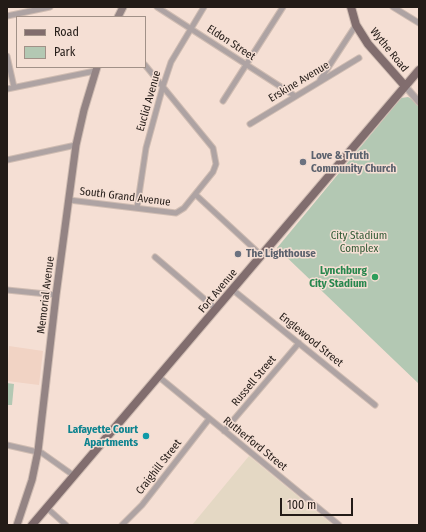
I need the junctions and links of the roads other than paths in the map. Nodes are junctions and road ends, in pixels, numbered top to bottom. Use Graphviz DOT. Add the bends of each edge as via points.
graph roads {
  1 [pos="50,7"];
  2 [pos="123,7"];
  3 [pos="157,7"];
  4 [pos="204,7"];
  5 [pos="283,7"];
  6 [pos="351,7"];
  7 [pos="393,7"];
  8 [pos="7,16"];
  9 [pos="118,16"];
  10 [pos="419,23"];
  11 [pos="356,25"];
  12 [pos="190,29"];
  13 [pos="7,56"];
  14 [pos="359,58"];
  15 [pos="246,65"];
  16 [pos="146,66"];
  17 [pos="96,69"];
  18 [pos="419,70"];
  19 [pos="320,81"];
  20 [pos="162,86"];
  21 [pos="404,86"];
  22 [pos="14,87"];
  23 [pos="7,89"];
  24 [pos="295,96"];
  25 [pos="223,101"];
  26 [pos="419,102"];
  27 [pos="250,124"];
  28 [pos="76,145"];
  29 [pos="7,160"];
  30 [pos="196,195"];
  31 [pos="69,200"];
  32 [pos="137,208"];
  33 [pos="262,256"];
  34 [pos="155,258"];
  35 [pos="7,290"];
  36 [pos="233,290"];
  37 [pos="56,295"];
  38 [pos="216,309"];
  39 [pos="299,343"];
  40 [pos="159,377"];
  41 [pos="375,406"];
  42 [pos="209,419"];
  43 [pos="224,431"];
  44 [pos="7,445"];
  45 [pos="38,451"];
  46 [pos="73,475"];
  47 [pos="46,508"];
  48 [pos="17,525"];
  49 [pos="32,525"];
  50 [pos="66,525"];
  51 [pos="122,525"];
  52 [pos="339,525"];
  1 -- 8 [label="street"];
  2 -- 9 [label="main road"];
  3 -- 12 [label="street, Eldon Street"];
  4 -- 12 [label="street, Euclid Avenue"];
  5 -- 15 [label="street"];
  6 -- 11 [label="main road, Wythe Road"];
  7 -- 10 [label="street"];
  11 -- 19 [label="street"];
  11 -- 21 [label="main road, Wythe Road" via="368,44"];
  12 -- 15 [label="street, Eldon Street"];
  12 -- 20 [label="street, Euclid Avenue" via="171,62"];
  13 -- 22 [label="street"];
  14 -- 19 [label="street, Erskine Avenue"];
  15 -- 24 [label="street, Eldon Street"];
  15 -- 25 [label="street"];
  16 -- 20 [label="street, South Grand Avenue"];
  17 -- 22 [label="street"];
  17 -- 28 [label="main road, Memorial Avenue"];
  18 -- 21 [label="main road, Fort Avenue"];
  19 -- 24 [label="street, Erskine Avenue"];
  20 -- 30 [label="street, South Grand Avenue" via="212,148 215,156 213,172"];
  20 -- 32 [label="street, Euclid Avenue" via="146,148"];
  21 -- 26 [label="street, Wythe Road"];
  21 -- 33 [label="main road, Fort Avenue"];
  22 -- 23 [label="street"];
  24 -- 27 [label="street, Erskine Avenue"];
  28 -- 29 [label="street"];
  28 -- 31 [label="main road, Memorial Avenue"];
  30 -- 32 [label="street, South Grand Avenue" via="176,213"];
  30 -- 33 [label="street"];
  31 -- 32 [label="street, South Grand Avenue"];
  31 -- 37 [label="main road, Memorial Avenue"];
  33 -- 36 [label="main road, Fort Avenue"];
  34 -- 38 [label="street"];
  35 -- 37 [label="street"];
  36 -- 38 [label="main road, Fort Avenue"];
  36 -- 39 [label="street, Englewood Street"];
  37 -- 45 [label="main road, Memorial Avenue"];
  38 -- 40 [label="main road, Fort Avenue"];
  39 -- 41 [label="street, Englewood Street"];
  39 -- 43 [label="street, Russell Street"];
  40 -- 42 [label="street, Rutherford Street"];
  40 -- 46 [label="main road, Fort Avenue"];
  42 -- 43 [label="street, Rutherford Street"];
  42 -- 51 [label="street, Craighill Street" via="142,505"];
  43 -- 52 [label="street, Rutherford Street"];
  44 -- 45 [label="street"];
  45 -- 46 [label="street"];
  45 -- 48 [label="main road, Memorial Avenue" via="32,480"];
  46 -- 47 [label="main road, Fort Avenue"];
  47 -- 49 [label="main road, Fort Avenue"];
  47 -- 50 [label="street"];
}
